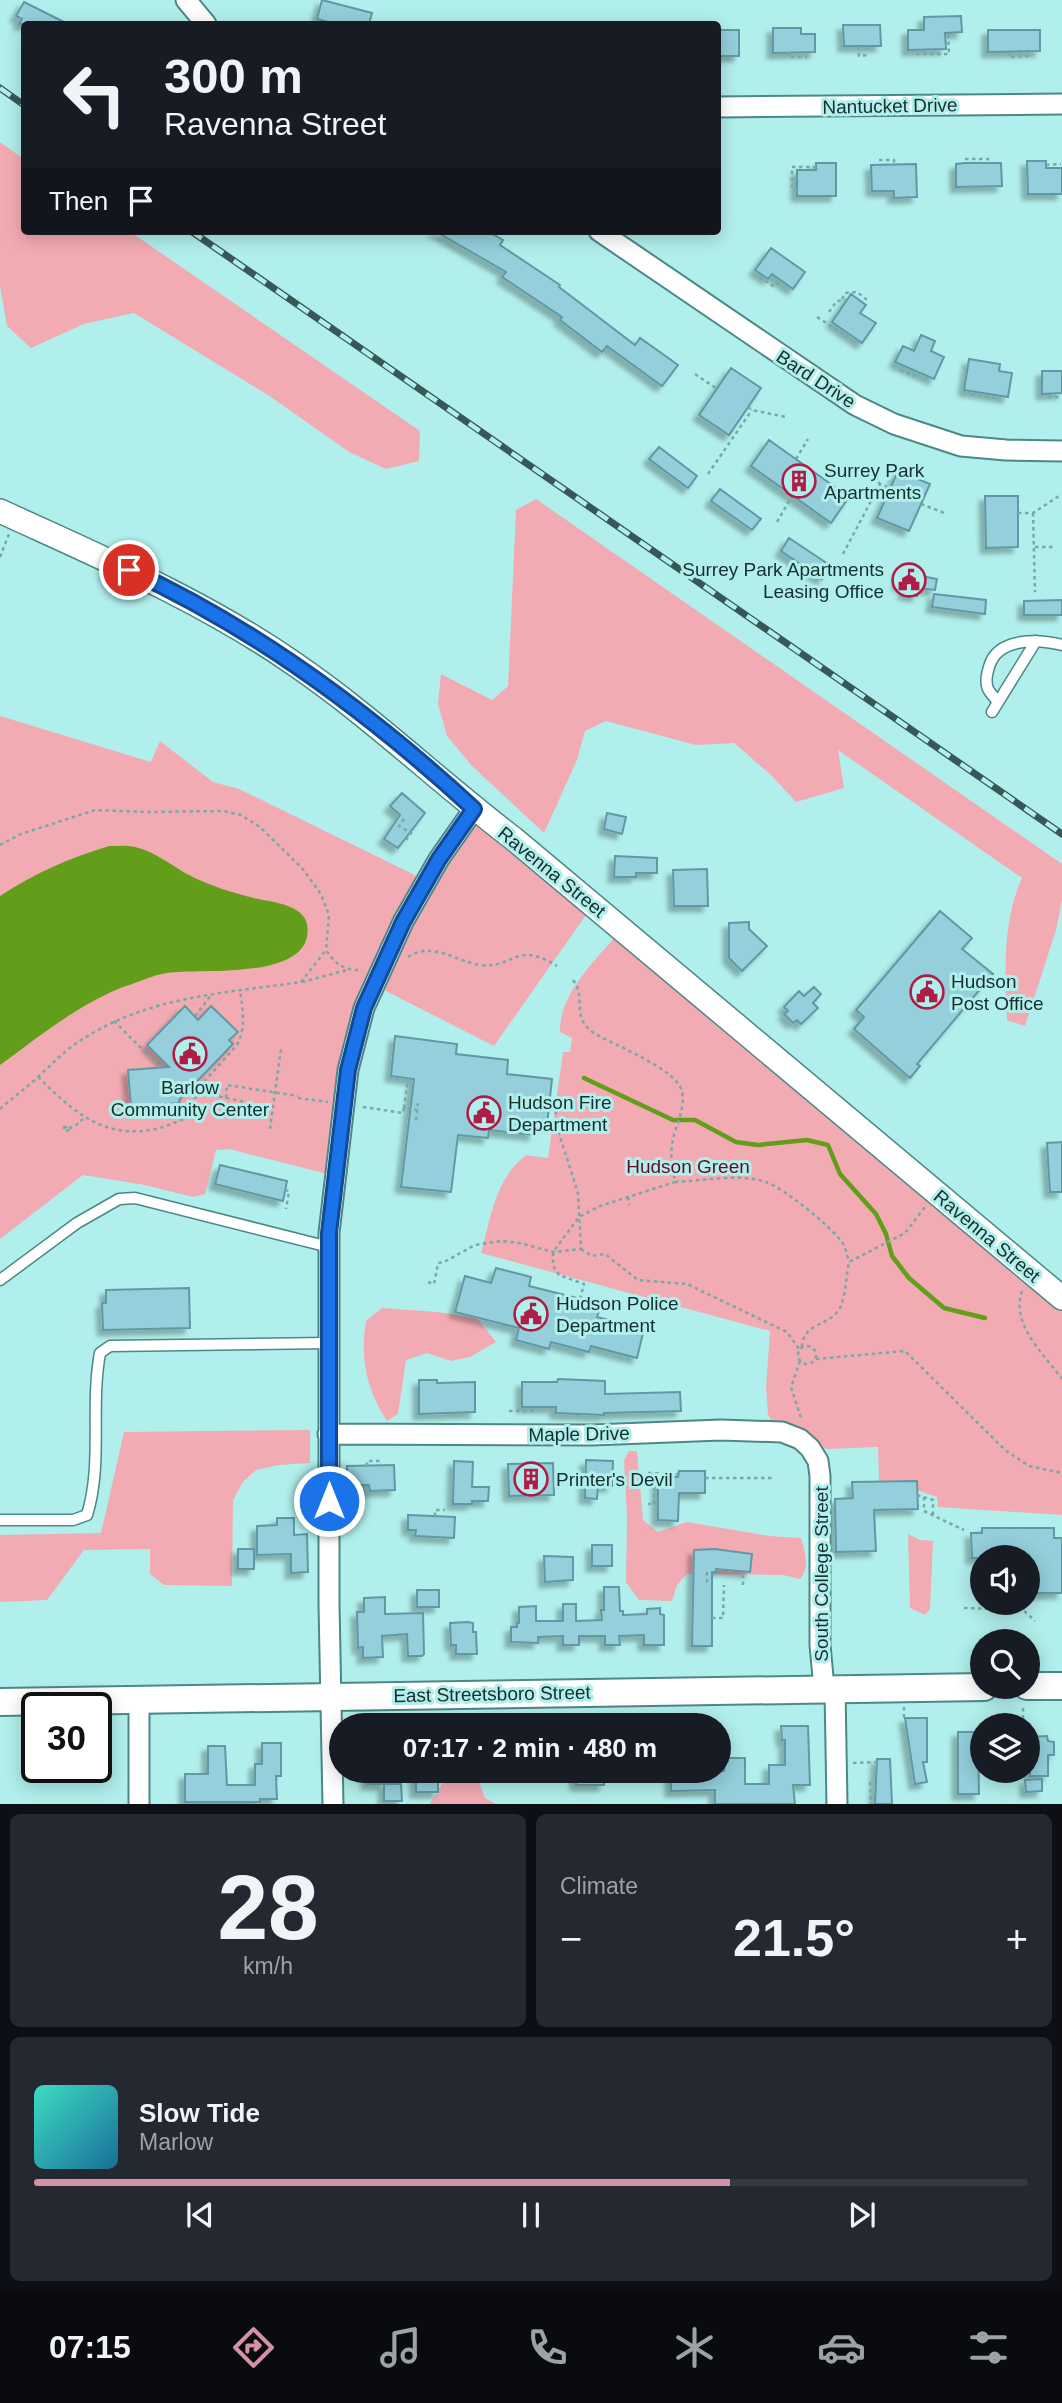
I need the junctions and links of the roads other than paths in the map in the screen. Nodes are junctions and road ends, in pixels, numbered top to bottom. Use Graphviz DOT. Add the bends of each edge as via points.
graph roads {
  1 [pos="186,0"];
  2 [pos="204,21"];
  3 [pos="1062,104"];
  4 [pos="721,107"];
  5 [pos="605,235"];
  6 [pos="1062,451"];
  7 [pos="0,511"];
  8 [pos="1036,641"];
  9 [pos="1062,645"];
  10 [pos="998,702"];
  11 [pos="992,712"];
  12 [pos="474,809"];
  13 [pos="329,1247"];
  14 [pos="0,1280"];
  15 [pos="1062,1298"];
  16 [pos="328,1343"];
  17 [pos="328,1434"];
  18 [pos="814,1455"];
  19 [pos="0,1520"];
  20 [pos="1062,1686"];
  21 [pos="970,1687"];
  22 [pos="829,1688"];
  23 [pos="1040,1693"];
  24 [pos="332,1698"];
  25 [pos="139,1700"];
  26 [pos="0,1702"];
  27 [pos="139,1804"];
  28 [pos="333,1804"];
  29 [pos="837,1804"];
  1 -- 2 [label="street"];
  3 -- 4 [label="street, Nantucket Drive"];
  5 -- 6 [label="street, Bard Drive" via="855,405 887,421 965,447"];
  7 -- 12 [label="street, Ravenna Street" via="151,580 292,662 358,710"];
  8 -- 9 [label="lane"];
  8 -- 10 [label="lane"];
  8 -- 10 [label="lane" via="1002,649 990,660 988,689"];
  10 -- 11 [label="lane"];
  12 -- 13 [label="street" via="403,922 364,1008 348,1070"];
  12 -- 15 [label="street, Ravenna Street"];
  13 -- 14 [label="lane" via="135,1198 119,1199 76,1223"];
  13 -- 16 [label="street"];
  16 -- 17 [label="street"];
  16 -- 19 [label="lane" via="110,1346 100,1353 95,1379 95,1451 87,1515 73,1520"];
  17 -- 18 [label="street, Maple Drive" via="782,1432 800,1439"];
  17 -- 24 [label="street"];
  18 -- 22 [label="street, South College Street" via="820,1476 820,1645"];
  20 -- 23 [label="main road"];
  21 -- 22 [label="main road, East Streetsboro Street"];
  22 -- 24 [label="main road, East Streetsboro Street"];
  22 -- 29 [label="street, South College Street"];
  24 -- 25 [label="main road, East Streetsboro Street"];
  24 -- 28 [label="street"];
  25 -- 26 [label="main road, East Streetsboro Street"];
  25 -- 27 [label="street"];
}
